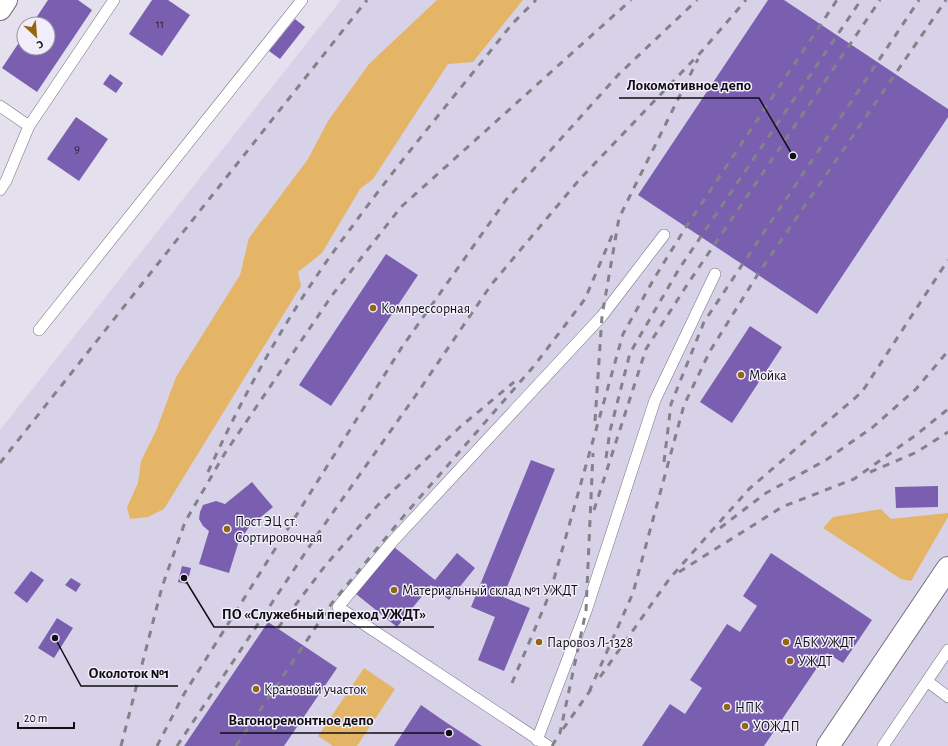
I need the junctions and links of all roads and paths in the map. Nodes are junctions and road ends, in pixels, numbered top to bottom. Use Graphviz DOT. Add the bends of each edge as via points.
graph roads {
  1 [pos="6,0"];
  2 [pos="114,0"];
  3 [pos="302,0"];
  4 [pos="0,9"];
  5 [pos="0,106"];
  6 [pos="29,126"];
  7 [pos="0,190"];
  8 [pos="664,235"];
  9 [pos="715,274"];
  10 [pos="39,330"];
  11 [pos="948,568"];
  12 [pos="948,650"];
  13 [pos="927,681"];
  14 [pos="948,697"];
  15 [pos="537,740"];
  16 [pos="548,746"];
  17 [pos="828,746"];
  18 [pos="883,746"];
  1 -- 4 [label="street"];
  2 -- 6 [label="lane"];
  3 -- 10 [label="lane"];
  5 -- 6 [label="lane"];
  6 -- 7 [label="lane"];
  8 -- 15 [label="lane" via="602,316 393,541 338,607"];
  9 -- 15 [label="lane" via="656,400 586,611"];
  11 -- 17 [label="street"];
  12 -- 13 [label="lane"];
  13 -- 14 [label="lane"];
  13 -- 18 [label="lane"];
  15 -- 16 [label="lane"];
}
